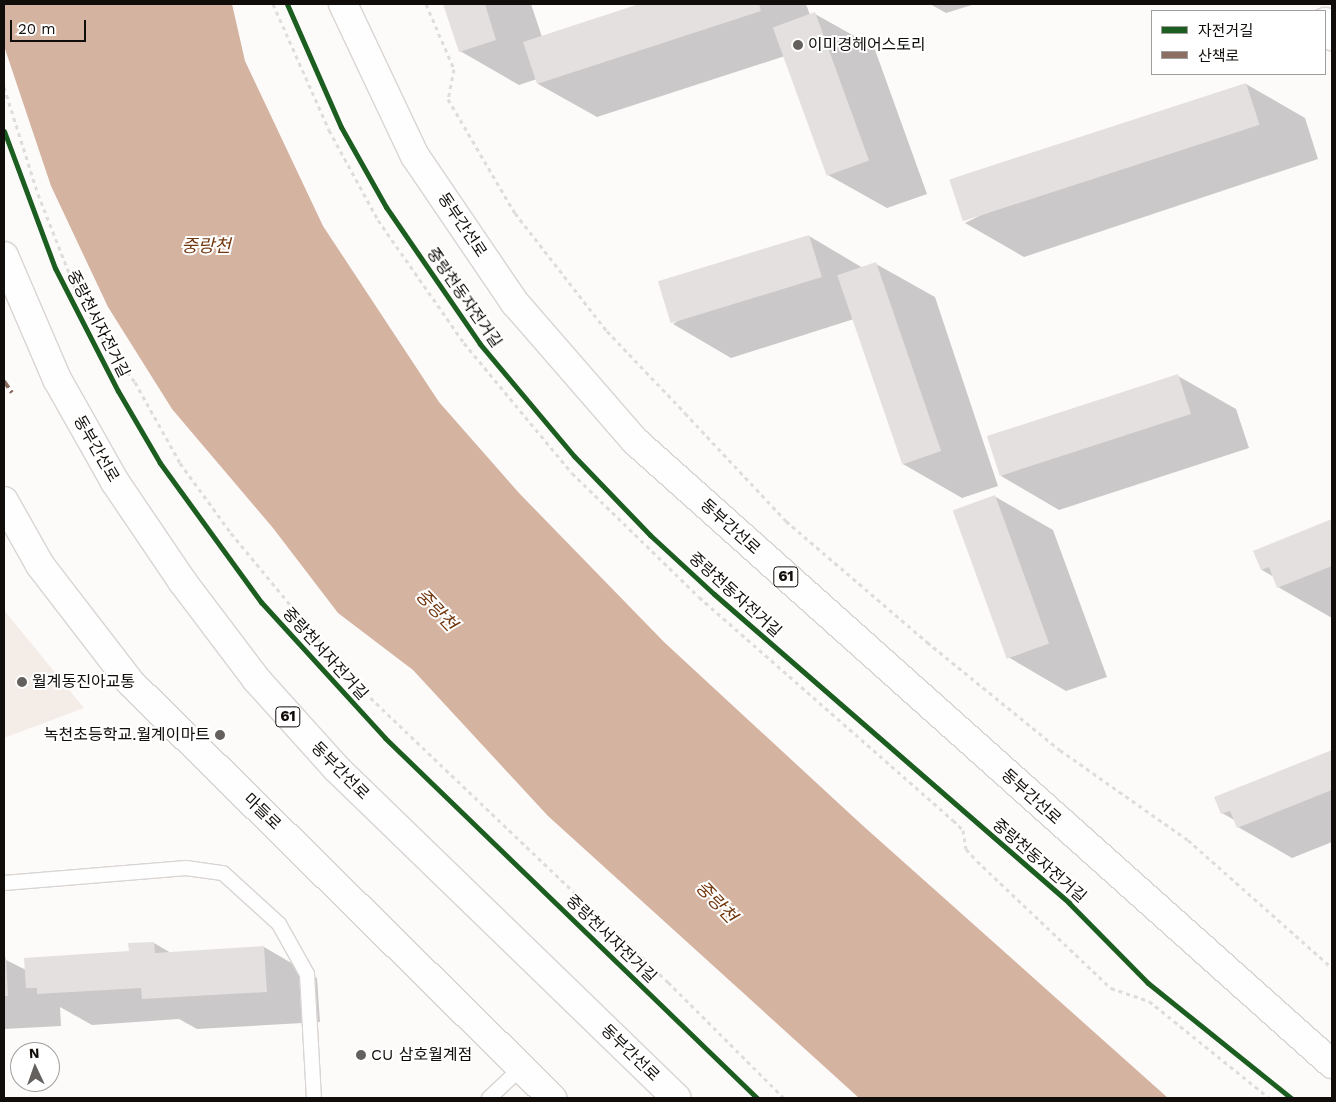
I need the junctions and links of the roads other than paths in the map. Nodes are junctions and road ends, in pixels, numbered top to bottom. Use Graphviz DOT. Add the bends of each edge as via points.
graph roads {
  1 [pos="344,4"];
  2 [pos="1326,24"];
  3 [pos="1332,36"];
  4 [pos="4,256"];
  5 [pos="4,501"];
  6 [pos="12,530"];
  7 [pos="4,882"];
  8 [pos="1332,1064"];
  9 [pos="522,1068"];
  10 [pos="314,1098"];
  11 [pos="489,1098"];
  12 [pos="552,1098"];
  13 [pos="676,1098"];
  1 -- 8 [label="main road, 동부간선로 / 61" via="415,156 515,303 635,441"];
  2 -- 3 [label="main road"];
  4 -- 13 [label="main road, 동부간선로 / 61" via="57,379 106,467 182,581 256,679 336,768"];
  5 -- 6 [label="main road, 마들로"];
  6 -- 9 [label="main road, 마들로" via="130,682"];
  7 -- 10 [label="lane" via="186,868 223,873 279,924 307,974"];
  9 -- 11 [label="lane"];
  9 -- 12 [label="main road, 마들로"];
}
